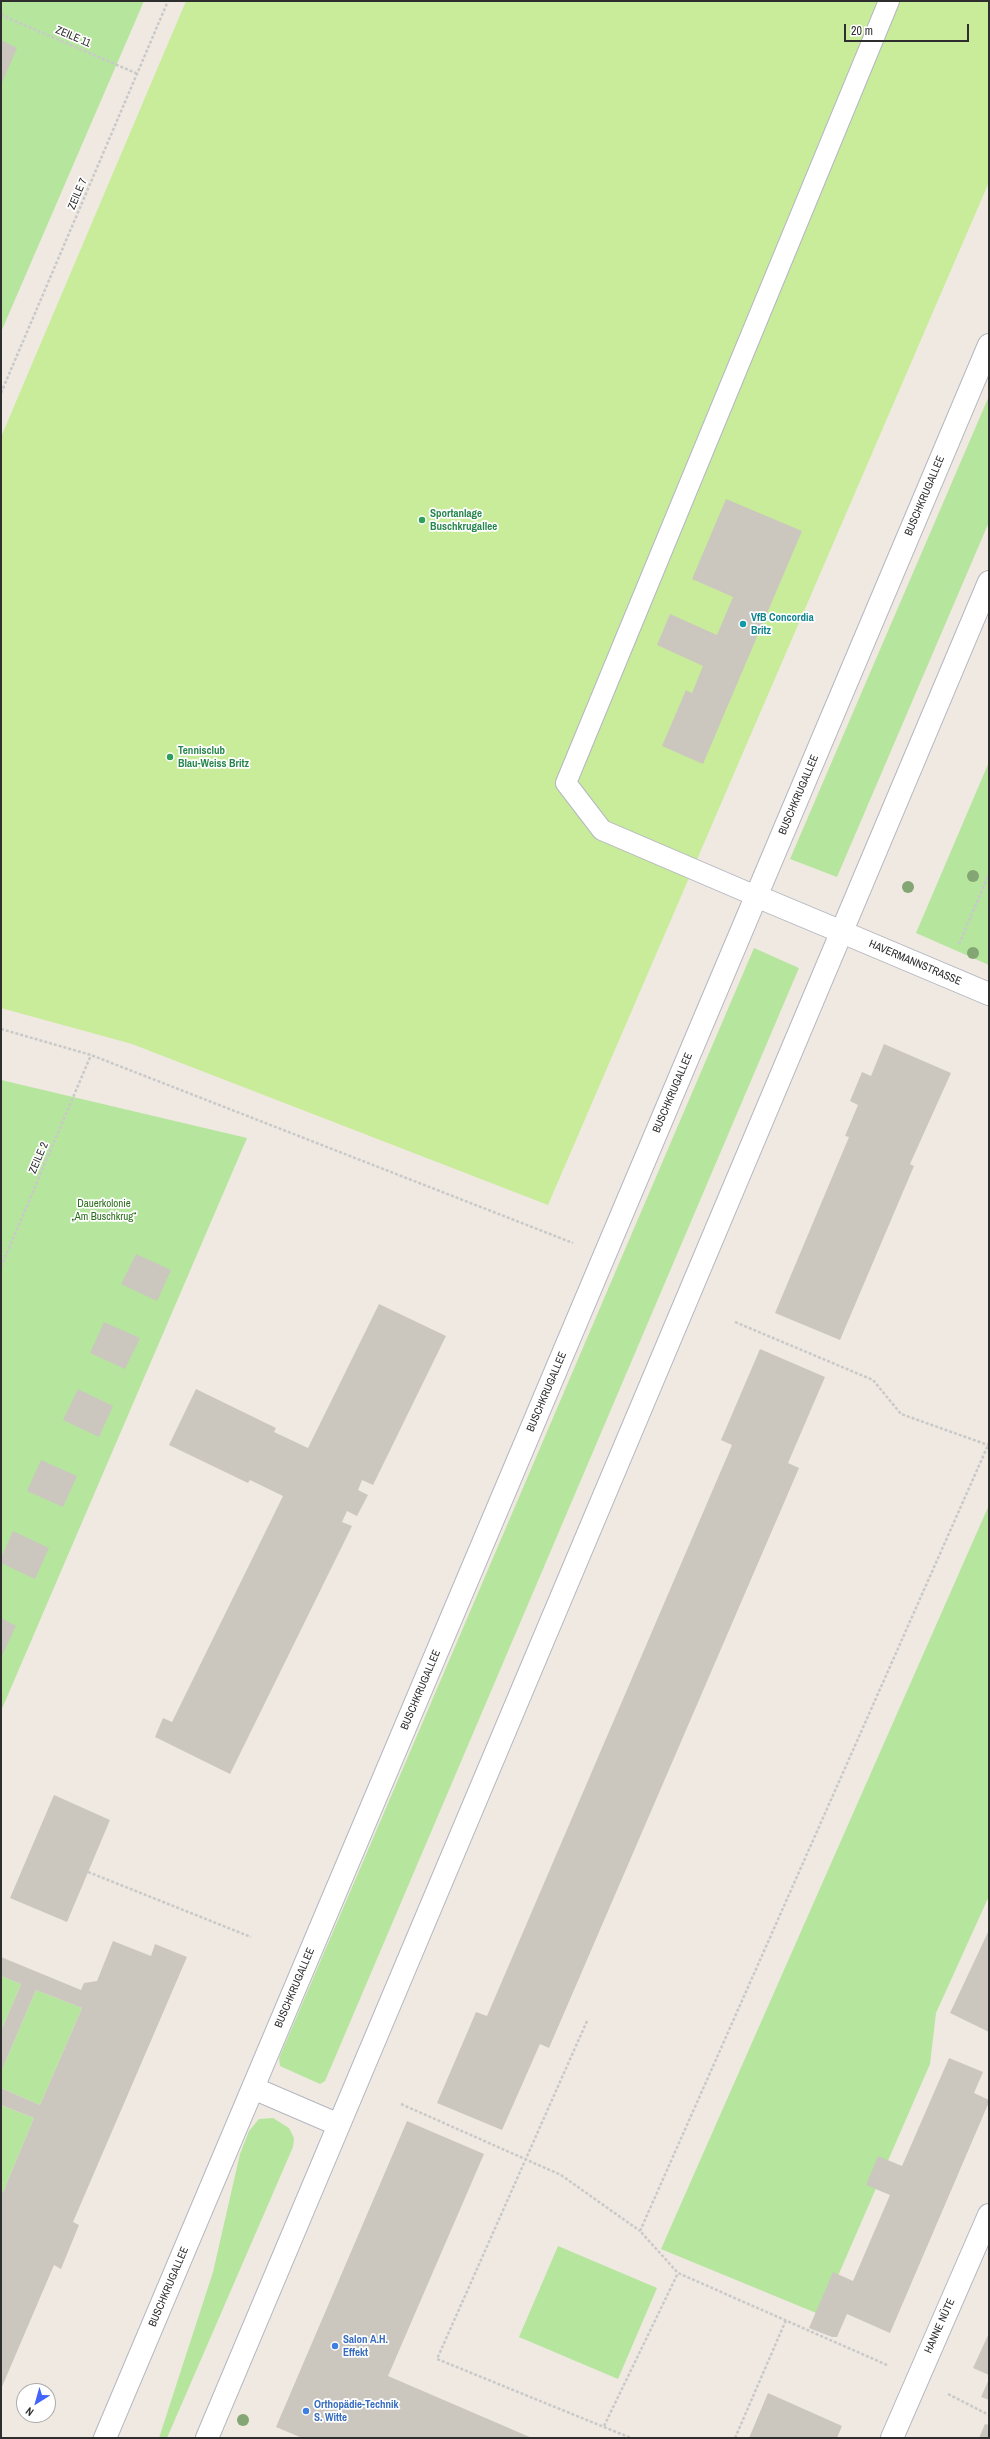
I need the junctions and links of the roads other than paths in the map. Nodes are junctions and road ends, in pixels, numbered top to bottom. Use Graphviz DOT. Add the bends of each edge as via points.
graph roads {
  1 [pos="889,1"];
  2 [pos="989,345"];
  3 [pos="989,582"];
  4 [pos="756,896"];
  5 [pos="842,932"];
  6 [pos="989,994"];
  7 [pos="253,2088"];
  8 [pos="339,2125"];
  9 [pos="989,2215"];
  10 [pos="210,2437"];
  11 [pos="105,2438"];
  12 [pos="892,2438"];
  1 -- 4 [label="lane" via="566,783 602,830"];
  2 -- 4 [label="main road, BUSCHKRUGALLEE"];
  3 -- 5 [label="main road"];
  4 -- 5 [label="main road, HAVERMANNSTRASSE"];
  4 -- 7 [label="main road, BUSCHKRUGALLEE"];
  5 -- 6 [label="main road, HAVERMANNSTRASSE"];
  5 -- 8 [label="main road"];
  7 -- 8 [label="main road"];
  7 -- 11 [label="main road, BUSCHKRUGALLEE"];
  8 -- 10 [label="main road"];
  9 -- 12 [label="main road, HANNE NÜTE"];
}
